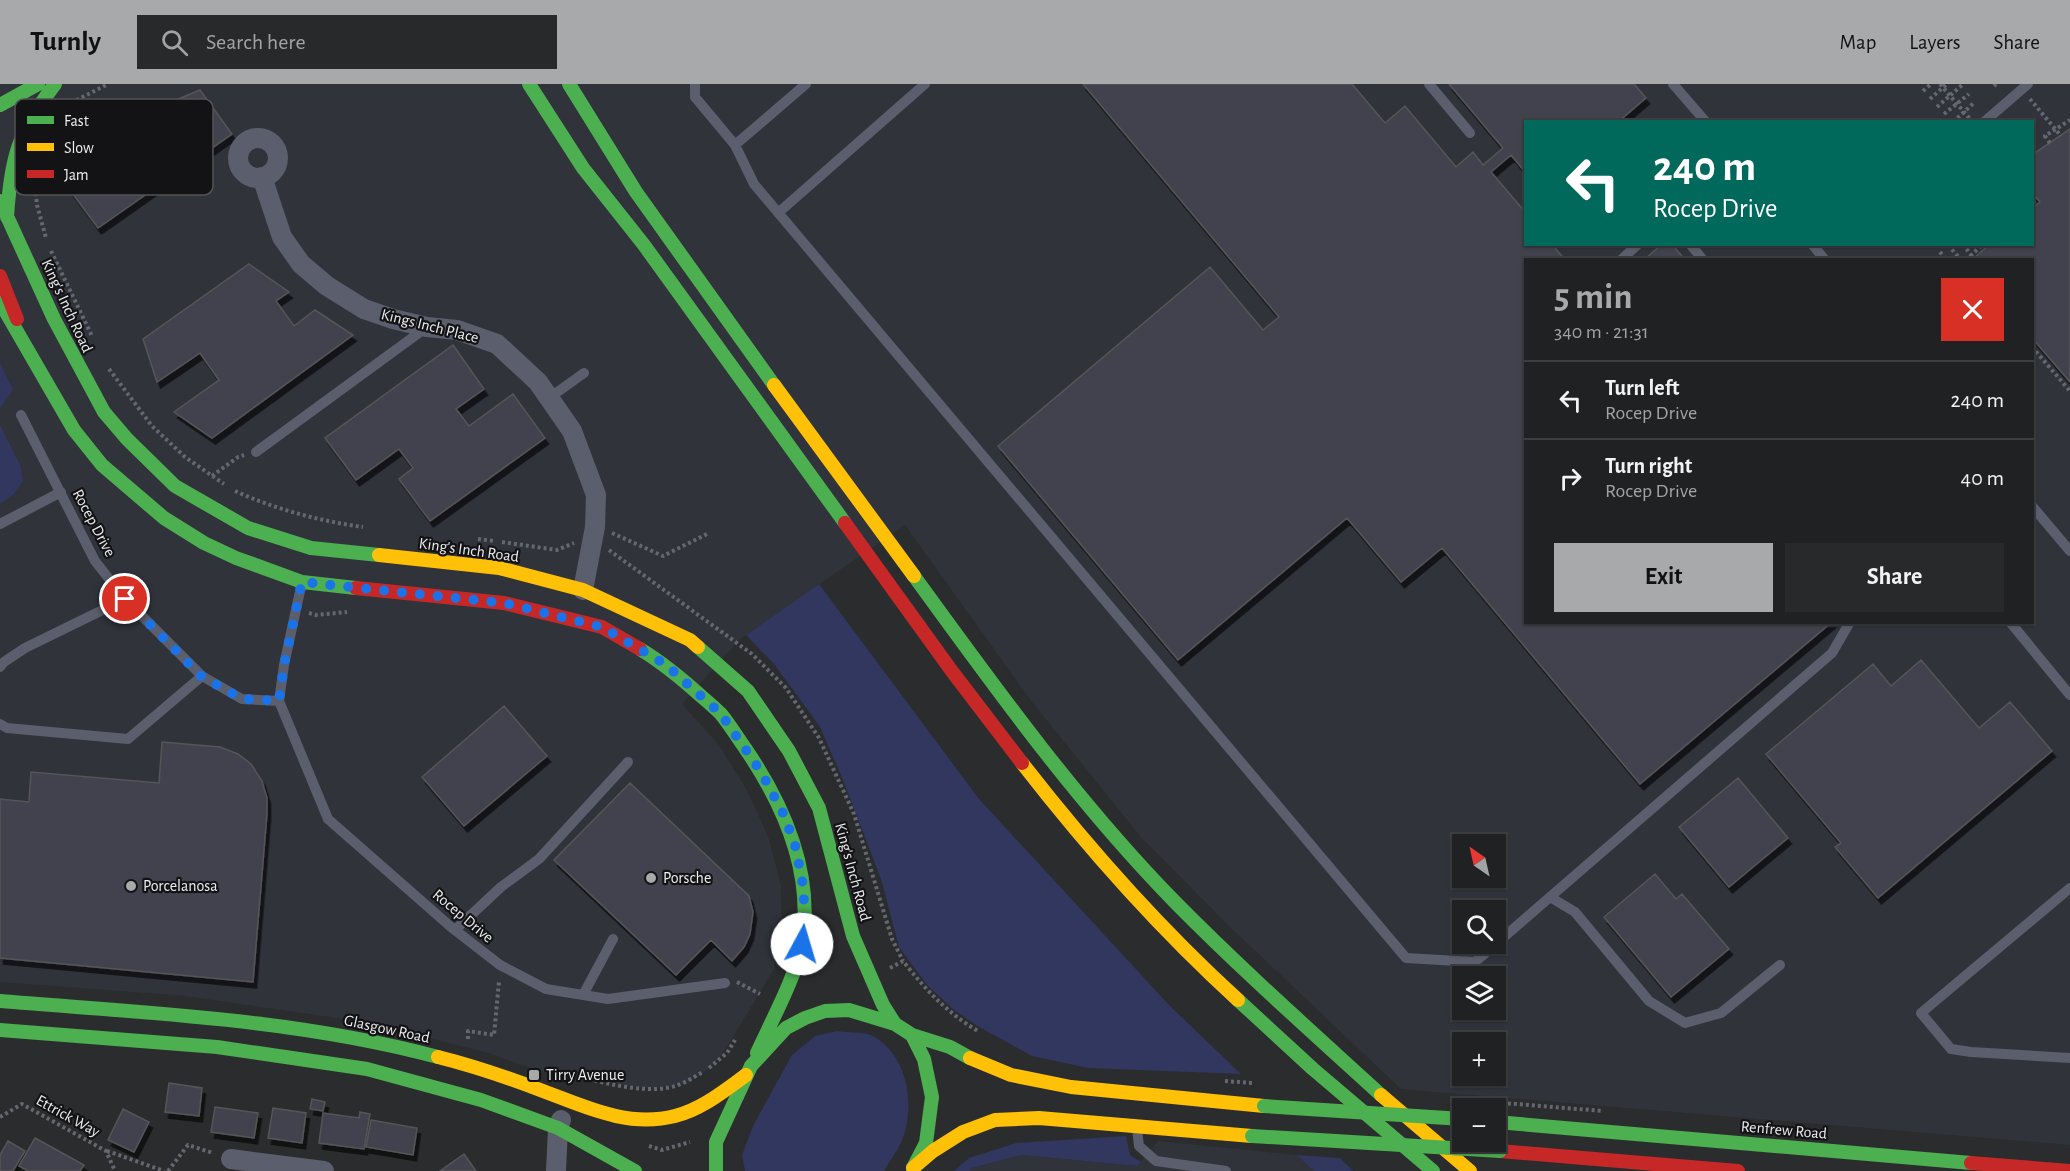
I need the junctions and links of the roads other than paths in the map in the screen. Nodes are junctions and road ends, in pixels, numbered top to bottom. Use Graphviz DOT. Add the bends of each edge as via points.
graph roads {
  1 [pos="38,84"];
  2 [pos="55,84"];
  3 [pos="529,84"];
  4 [pos="569,84"];
  5 [pos="694,84"];
  6 [pos="806,84"];
  7 [pos="925,84"];
  8 [pos="1429,84"];
  9 [pos="1673,84"];
  10 [pos="2028,84"];
  11 [pos="45,99"];
  12 [pos="0,105"];
  13 [pos="1704,120"];
  14 [pos="1986,120"];
  15 [pos="1470,133"];
  16 [pos="735,144"];
  17 [pos="15,153"];
  18 [pos="262,177"];
  19 [pos="0,201"];
  20 [pos="778,213"];
  21 [pos="7,217"];
  22 [pos="1636,246"];
  23 [pos="1692,246"];
  24 [pos="1814,246"];
  25 [pos="1623,258"];
  26 [pos="1701,258"];
  27 [pos="1823,258"];
  28 [pos="0,276"];
  29 [pos="0,302"];
  30 [pos="427,327"];
  31 [pos="34,360"];
  32 [pos="584,373"];
  33 [pos="549,398"];
  34 [pos="21,415"];
  35 [pos="256,452"];
  36 [pos="61,492"];
  37 [pos="2034,508"];
  38 [pos="0,524"];
  39 [pos="2070,551"];
  40 [pos="302,582"];
  41 [pos="583,590"];
  42 [pos="125,599"];
  43 [pos="1849,624"];
  44 [pos="2012,624"];
  45 [pos="0,667"];
  46 [pos="201,676"];
  47 [pos="2070,695"];
  48 [pos="279,701"];
  49 [pos="0,724"];
  50 [pos="628,762"];
  51 [pos="2070,888"];
  52 [pos="1550,897"];
  53 [pos="455,930"];
  54 [pos="614,939"];
  55 [pos="1780,965"];
  56 [pos="725,983"];
  57 [pos="583,995"];
  58 [pos="0,1001"];
  59 [pos="895,1024"];
  60 [pos="0,1030"];
  61 [pos="912,1035"];
  62 [pos="2070,1058"];
  63 [pos="749,1070"];
  64 [pos="568,1101"];
  65 [pos="1452,1118"];
  66 [pos="1506,1123"];
  67 [pos="1136,1125"];
  68 [pos="558,1128"];
  69 [pos="231,1159"];
  70 [pos="624,1169"];
  71 [pos="912,1170"];
  72 [pos="2070,1170"];
  73 [pos="324,1171"];
  74 [pos="556,1171"];
  75 [pos="716,1171"];
  76 [pos="1226,1171"];
  77 [pos="1433,1171"];
  78 [pos="1470,1171"];
  79 [pos="1738,1171"];
  1 -- 12 [label="main road"];
  2 -- 11 [label="main road"];
  3 -- 77 [label="main road" via="583,168 644,245 999,735 1066,820 1205,970"];
  4 -- 78 [label="main road" via="636,192 724,316 1002,698 1080,796 1173,900 1234,960"];
  5 -- 16 [label="lane" via="695,97"];
  6 -- 16 [label="lane"];
  7 -- 20 [label="lane"];
  8 -- 15 [label="lane"];
  9 -- 13 [label="lane"];
  10 -- 14 [label="lane"];
  16 -- 20 [label="lane" via="754,184"];
  17 -- 21 [label="main road"];
  18 -- 30 [label="street, Kings Inch Place" via="282,237 301,264 364,309"];
  19 -- 21 [label="main road, King's Inch Road"];
  20 -- 52 [label="lane" via="1406,958 1475,962"];
  21 -- 41 [label="main road, King's Inch Road" via="64,341 104,412 175,486 248,528 311,549 499,567"];
  22 -- 25 [label="lane"];
  23 -- 26 [label="lane"];
  24 -- 27 [label="lane"];
  28 -- 31 [label="main road"];
  29 -- 31 [label="main road"];
  30 -- 33 [label="street, Kings Inch Place" via="457,330 497,344 538,382"];
  30 -- 35 [label="lane"];
  31 -- 40 [label="main road" via="74,430 102,465 164,518 236,558"];
  32 -- 33 [label="lane"];
  33 -- 41 [label="street, Kings Inch Place" via="572,432 596,495 595,527"];
  34 -- 36 [label="lane, Rocep Drive"];
  36 -- 38 [label="lane"];
  36 -- 42 [label="lane, Rocep Drive" via="96,561"];
  37 -- 39 [label="lane"];
  40 -- 48 [label="lane"];
  40 -- 63 [label="main road" via="504,603 602,627 665,664 721,714 761,772 784,815 795,845 805,913 797,963"];
  41 -- 59 [label="main road, King's Inch Road" via="690,639 748,691 789,751 819,808 853,936"];
  42 -- 45 [label="lane" via="25,648"];
  42 -- 46 [label="lane, Rocep Drive"];
  43 -- 52 [label="lane" via="1832,653"];
  44 -- 47 [label="lane"];
  46 -- 48 [label="lane, Rocep Drive" via="242,699"];
  46 -- 49 [label="lane" via="128,739 7,728"];
  48 -- 53 [label="lane, Rocep Drive" via="328,819"];
  50 -- 53 [label="lane" via="539,859 501,887"];
  51 -- 62 [label="lane" via="1921,1013 1951,1049"];
  52 -- 55 [label="lane" via="1575,912 1649,1000 1684,1023 1721,1012"];
  53 -- 57 [label="lane, Rocep Drive" via="500,965 546,989"];
  54 -- 57 [label="lane"];
  56 -- 57 [label="lane, Rocep Drive" via="608,999"];
  58 -- 64 [label="main road, Glasgow Road" via="190,1016 384,1044 466,1065"];
  59 -- 61 [label="main road"];
  59 -- 63 [label="main road" via="849,1010 825,1011 786,1028"];
  60 -- 68 [label="main road" via="217,1047 367,1069 481,1101"];
  61 -- 65 [label="main road, bridge" via="950,1047 1011,1075 1071,1087 1264,1106"];
  61 -- 71 [label="main road" via="924,1059 932,1097 926,1143"];
  63 -- 64 [label="main road, Glasgow Road" via="691,1112 659,1119 614,1117"];
  63 -- 75 [label="main road" via="716,1142"];
  64 -- 68 [label="street"];
  66 -- 72 [label="main road, Renfrew Road"];
  67 -- 71 [label="main road" via="1039,1118 995,1120 963,1132"];
  67 -- 76 [label="lane" via="1139,1146 1156,1161"];
  67 -- 79 [label="main road, bridge"];
  68 -- 70 [label="main road"];
  68 -- 74 [label="street"];
  69 -- 73 [label="street"];
}
